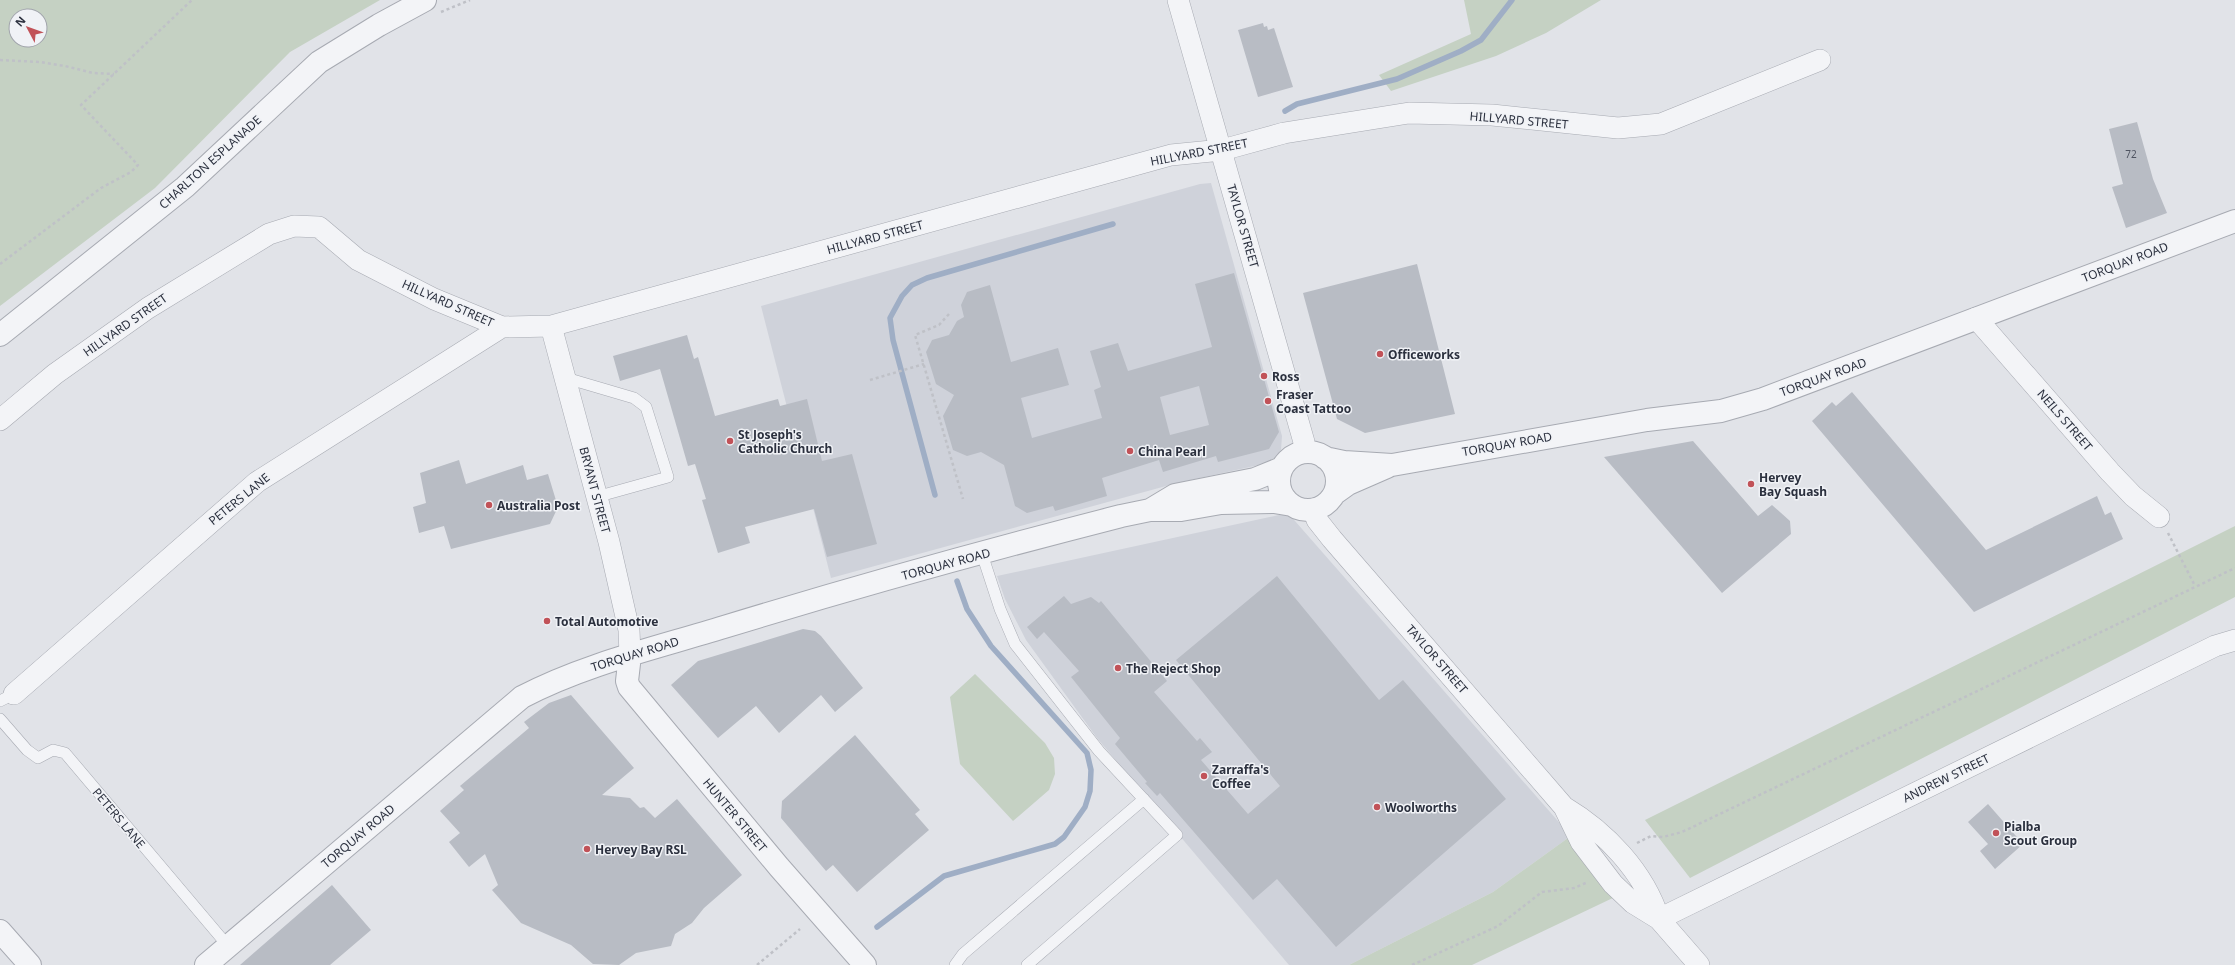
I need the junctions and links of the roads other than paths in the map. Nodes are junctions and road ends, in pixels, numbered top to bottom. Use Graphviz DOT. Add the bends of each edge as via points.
graph roads {
  1 [pos="1178,0"];
  2 [pos="430,8"];
  3 [pos="1820,60"];
  4 [pos="1222,150"];
  5 [pos="2235,221"];
  6 [pos="1976,318"];
  7 [pos="552,326"];
  8 [pos="502,327"];
  9 [pos="0,335"];
  10 [pos="566,378"];
  11 [pos="0,420"];
  12 [pos="1304,452"];
  13 [pos="1325,458"];
  14 [pos="1392,465"];
  15 [pos="1282,468"];
  16 [pos="1334,494"];
  17 [pos="596,497"];
  18 [pos="1292,505"];
  19 [pos="1150,510"];
  20 [pos="1313,510"];
  21 [pos="2159,517"];
  22 [pos="982,554"];
  23 [pos="2235,640"];
  24 [pos="630,656"];
  25 [pos="7,698"];
  26 [pos="0,719"];
  27 [pos="1144,799"];
  28 [pos="1564,807"];
  29 [pos="1659,919"];
  30 [pos="0,931"];
  31 [pos="228,946"];
  32 [pos="30,965"];
  33 [pos="206,965"];
  34 [pos="865,965"];
  35 [pos="955,965"];
  36 [pos="1027,965"];
  37 [pos="1699,965"];
  1 -- 4 [label="street, TAYLOR STREET"];
  2 -- 9 [label="street, CHARLTON ESPLANADE" via="379,25 319,62 185,187"];
  3 -- 4 [label="street, HILLYARD STREET" via="1661,124 1618,128 1492,115 1409,113 1284,133"];
  4 -- 7 [label="street, HILLYARD STREET" via="1167,156"];
  4 -- 12 [label="street, TAYLOR STREET" via="1304,442"];
  5 -- 6 [label="street, TORQUAY ROAD"];
  6 -- 14 [label="street, TORQUAY ROAD" via="1763,400 1721,411 1648,420"];
  6 -- 21 [label="street, NEILS STREET" via="2110,472 2133,496"];
  7 -- 8 [label="street, HILLYARD STREET"];
  7 -- 10 [label="street, BRYANT STREET"];
  8 -- 11 [label="street, HILLYARD STREET" via="434,298 358,260 319,227 294,226 269,234 148,308 55,374"];
  8 -- 25 [label="street, PETERS LANE" via="257,482"];
  10 -- 17 [label="street, BRYANT STREET"];
  10 -- 17 [label="lane" via="634,398 646,407 668,478"];
  12 -- 13 [label="street"];
  12 -- 15 [label="street" via="1287,460"];
  13 -- 14 [label="street, TORQUAY ROAD" via="1344,462"];
  13 -- 16 [label="street" via="1336,474"];
  14 -- 16 [label="street, TORQUAY ROAD" via="1348,484"];
  15 -- 18 [label="street" via="1279,485 1283,496"];
  15 -- 19 [label="street, TORQUAY ROAD" via="1255,479 1175,495"];
  16 -- 20 [label="street" via="1322,506"];
  17 -- 24 [label="street, BRYANT STREET" via="629,630"];
  18 -- 19 [label="street, TORQUAY ROAD" via="1274,502 1221,503 1181,510"];
  18 -- 20 [label="street" via="1298,509"];
  19 -- 22 [label="street, TORQUAY ROAD"];
  20 -- 28 [label="street, TAYLOR STREET" via="1317,520 1332,538"];
  22 -- 24 [label="street, TORQUAY ROAD" via="786,608"];
  22 -- 27 [label="lane" via="1000,609 1015,644 1099,751"];
  23 -- 29 [label="street, ANDREW STREET" via="2215,646"];
  24 -- 31 [label="street, TORQUAY ROAD" via="550,682 522,697"];
  24 -- 34 [label="street, HUNTER STREET" via="627,681 629,687 784,873"];
  26 -- 31 [label="lane, PETERS LANE" via="27,750 38,758 53,750 64,753"];
  27 -- 35 [label="lane" via="963,954"];
  27 -- 36 [label="lane" via="1177,835"];
  28 -- 29 [label="street, TAYLOR STREET" via="1573,829 1602,870 1624,895"];
  28 -- 29 [label="street, TAYLOR STREET" via="1595,828 1635,872 1652,898"];
  29 -- 37 [label="street, TAYLOR STREET"];
  30 -- 32 [label="street"];
  31 -- 33 [label="street, TORQUAY ROAD"];
}
